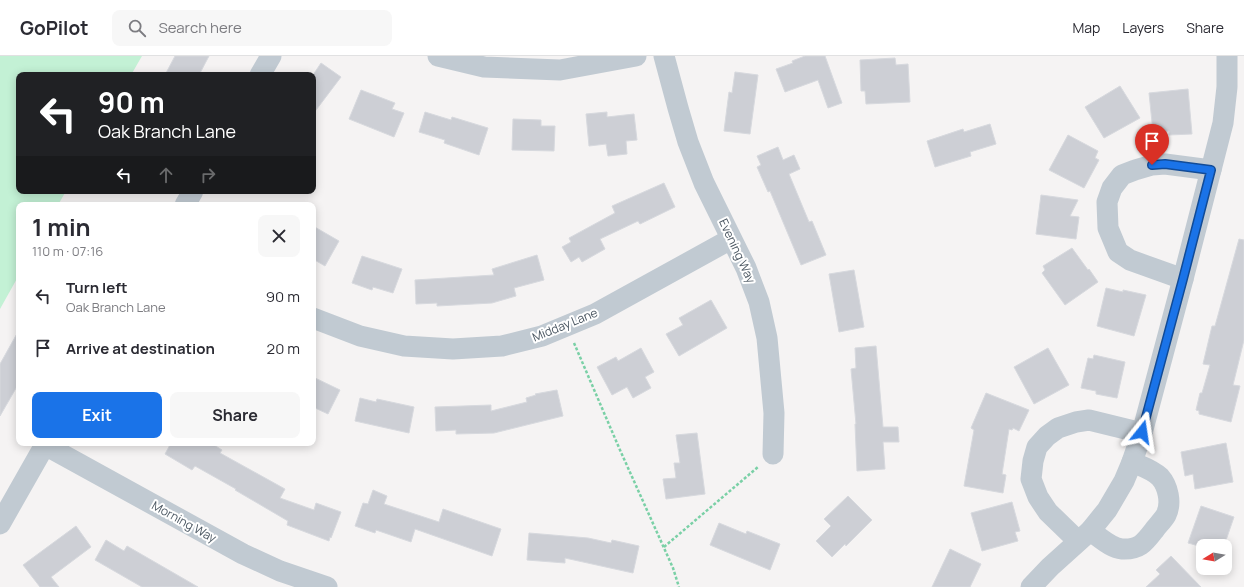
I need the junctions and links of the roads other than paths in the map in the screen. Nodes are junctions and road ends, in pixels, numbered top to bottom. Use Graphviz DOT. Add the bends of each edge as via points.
graph roads {
  1 [pos="271,56"];
  2 [pos="438,56"];
  3 [pos="636,56"];
  4 [pos="664,56"];
  5 [pos="1227,56"];
  6 [pos="262,72"];
  7 [pos="1211,170"];
  8 [pos="731,239"];
  9 [pos="1183,279"];
  10 [pos="316,319"];
  11 [pos="1142,432"];
  12 [pos="45,446"];
  13 [pos="50,446"];
  14 [pos="773,454"];
  15 [pos="1132,462"];
  16 [pos="0,524"];
  17 [pos="1084,536"];
  18 [pos="328,587"];
  19 [pos="1031,587"];
  1 -- 6 [label="street"];
  2 -- 3 [label="street" via="484,67 560,70"];
  4 -- 8 [label="street, Evening Way" via="688,142"];
  5 -- 7 [label="street" via="1223,123"];
  7 -- 9 [label="street"];
  7 -- 9 [label="street" via="1165,164 1135,170 1122,175 1112,188 1107,202 1108,228 1118,252 1130,260"];
  8 -- 10 [label="street, Midday Lane" via="595,314 542,336 502,346 453,349 404,346 360,336"];
  8 -- 14 [label="street, Evening Way" via="759,302 767,338 774,414"];
  9 -- 11 [label="street"];
  11 -- 15 [label="street"];
  11 -- 17 [label="street" via="1089,420 1058,428 1038,447 1031,479 1038,497 1048,512"];
  12 -- 16 [label="street"];
  13 -- 18 [label="street, Morning Way" via="243,554 280,571"];
  15 -- 17 [label="street" via="1107,510"];
  15 -- 17 [label="street" via="1160,477 1169,500 1166,514 1143,545 1132,549 1121,549"];
  17 -- 19 [label="street"];
}
